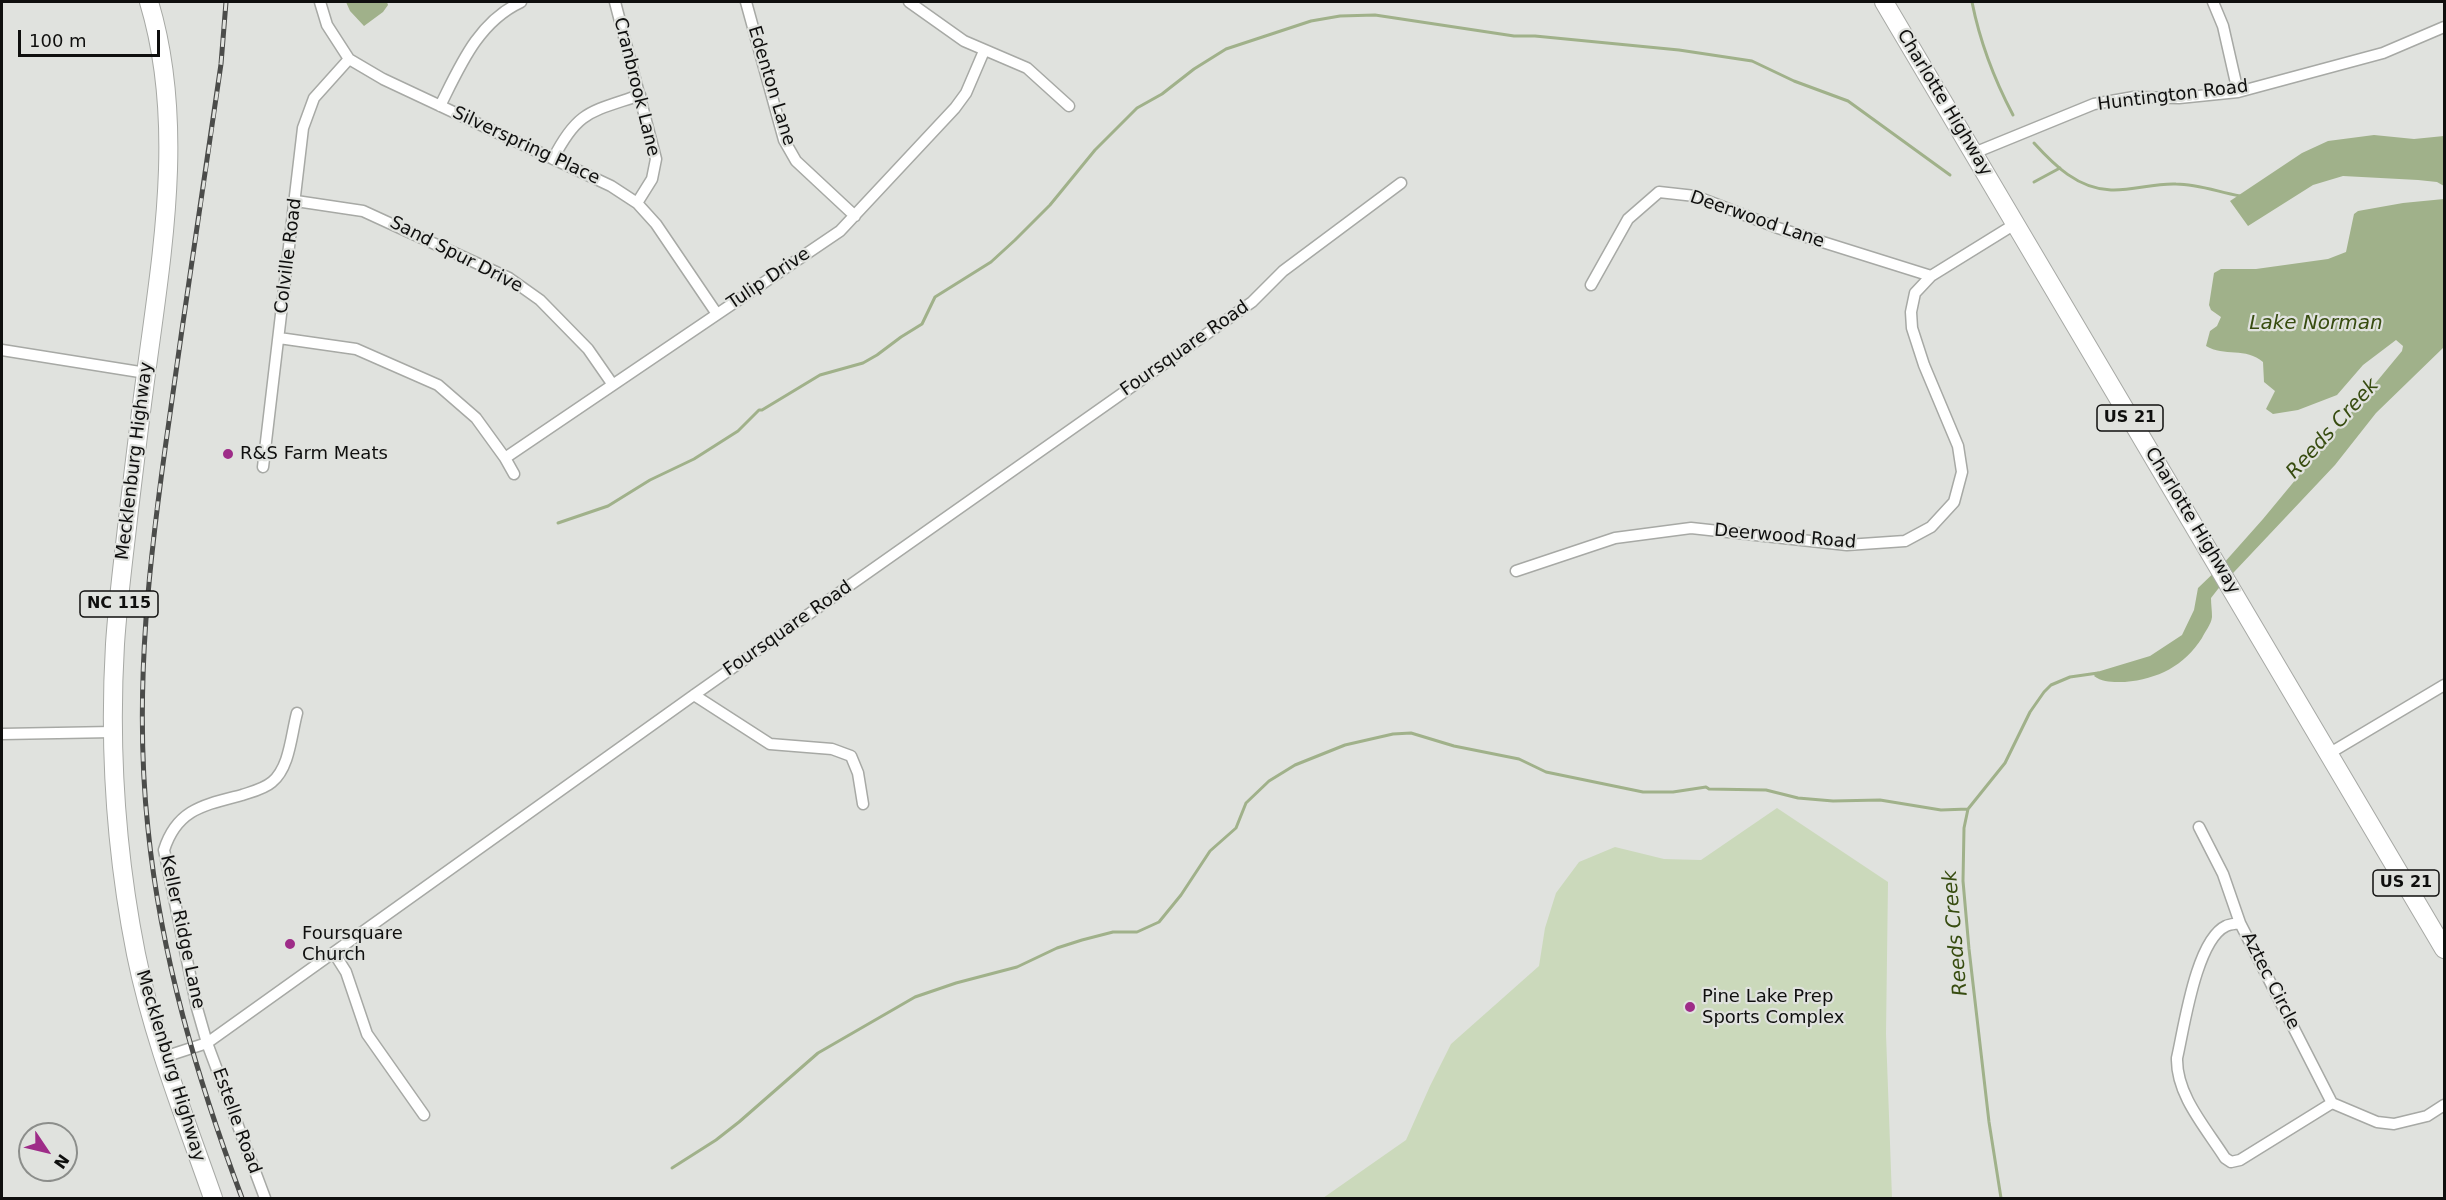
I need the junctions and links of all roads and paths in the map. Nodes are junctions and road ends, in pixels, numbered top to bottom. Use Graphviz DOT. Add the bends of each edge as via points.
graph roads {
  1 [pos="149,2"];
  2 [pos="320,2"];
  3 [pos="521,2"];
  4 [pos="615,2"];
  5 [pos="746,2"];
  6 [pos="909,2"];
  7 [pos="1884,2"];
  8 [pos="2213,2"];
  9 [pos="2445,27"];
  10 [pos="984,51"];
  11 [pos="349,59"];
  12 [pos="2238,92"];
  13 [pos="640,95"];
  14 [pos="440,106"];
  15 [pos="1069,106"];
  16 [pos="1974,153"];
  17 [pos="553,159"];
  18 [pos="1401,183"];
  19 [pos="296,201"];
  20 [pos="637,203"];
  21 [pos="855,216"];
  22 [pos="2015,224"];
  23 [pos="1930,276"];
  24 [pos="1591,285"];
  25 [pos="717,314"];
  26 [pos="279,338"];
  27 [pos="2,350"];
  28 [pos="146,373"];
  29 [pos="613,385"];
  30 [pos="505,458"];
  31 [pos="263,467"];
  32 [pos="514,474"];
  33 [pos="1516,571"];
  34 [pos="2445,685"];
  35 [pos="694,695"];
  36 [pos="297,713"];
  37 [pos="113,732"];
  38 [pos="2,734"];
  39 [pos="2330,753"];
  40 [pos="863,804"];
  41 [pos="2199,827"];
  42 [pos="2240,923"];
  43 [pos="2445,949"];
  44 [pos="334,953"];
  45 [pos="207,1043"];
  46 [pos="164,1057"];
  47 [pos="2332,1103"];
  48 [pos="2445,1105"];
  49 [pos="424,1115"];
  50 [pos="213,1198"];
  51 [pos="265,1198"];
  1 -- 28 [label="main road, Mecklenburg Highway / NC 115" via="164,68 169,147 166,222"];
  2 -- 11 [label="street, Silverspring Place" via="327,25"];
  3 -- 14 [label="street" via="480,33"];
  4 -- 13 [label="street, Cranbrook Lane"];
  5 -- 21 [label="street, Edenton Lane" via="784,140 796,161"];
  6 -- 10 [label="street"];
  7 -- 16 [label="main road, Charlotte Highway / US 21"];
  8 -- 12 [label="street" via="2223,26"];
  9 -- 12 [label="street, Huntington Road" via="2383,53"];
  10 -- 15 [label="street" via="1027,68"];
  10 -- 21 [label="street, Tulip Drive" via="966,93 955,108"];
  11 -- 14 [label="street, Silverspring Place"];
  11 -- 19 [label="street, Colville Road" via="314,98 308,114 303,128"];
  12 -- 16 [label="street, Huntington Road" via="2179,98 2134,97 2094,104"];
  13 -- 17 [label="street" via="590,112 576,121"];
  13 -- 20 [label="street, Cranbrook Lane" via="656,159 652,178"];
  14 -- 17 [label="street, Silverspring Place"];
  16 -- 22 [label="main road, Charlotte Highway / US 21"];
  17 -- 20 [label="street, Silverspring Place"];
  18 -- 35 [label="street, Foursquare Road" via="1282,271 1252,302"];
  19 -- 26 [label="street, Colville Road"];
  19 -- 29 [label="street, Sand Spur Drive" via="363,211 509,279 540,300 588,349"];
  20 -- 25 [label="street, Silverspring Place" via="656,224"];
  21 -- 25 [label="street, Tulip Drive" via="840,231"];
  22 -- 23 [label="street, Deerwood Road"];
  22 -- 39 [label="main road, Charlotte Highway / US 21"];
  23 -- 24 [label="street, Deerwood Lane" via="1778,228 1695,196 1659,192 1628,219"];
  23 -- 33 [label="street, Deerwood Road" via="1915,293 1912,328 1958,446 1962,472 1954,502 1932,527 1905,541 1847,545 1691,528 1615,538"];
  25 -- 29 [label="street, Tulip Drive"];
  26 -- 30 [label="street" via="356,349 438,385 476,418"];
  26 -- 31 [label="street, Colville Road"];
  27 -- 28 [label="street"];
  28 -- 37 [label="main road, Mecklenburg Highway / NC 115" via="115,644"];
  29 -- 30 [label="street, Tulip Drive"];
  30 -- 32 [label="street"];
  34 -- 39 [label="street"];
  35 -- 40 [label="street" via="770,744 832,749 851,756"];
  35 -- 44 [label="street, Foursquare Road"];
  36 -- 45 [label="street, Keller Ridge Lane" via="286,761 271,783 194,810 180,820 164,850"];
  37 -- 38 [label="street"];
  37 -- 46 [label="main road, Mecklenburg Highway / NC 115" via="124,881 136,955"];
  39 -- 43 [label="main road, Charlotte Highway / US 21"];
  41 -- 42 [label="street" via="2223,874"];
  42 -- 47 [label="street, Aztec Circle"];
  42 -- 47 [label="street, Aztec Circle" via="2226,926 2209,944 2200,962 2177,1058 2183,1091 2231,1162"];
  44 -- 45 [label="street, Foursquare Road"];
  44 -- 49 [label="street" via="346,972 367,1034"];
  45 -- 46 [label="street, Foursquare Road"];
  45 -- 51 [label="street, Estelle Road"];
  46 -- 50 [label="main road, Mecklenburg Highway / NC 115"];
  47 -- 48 [label="street" via="2377,1122 2394,1124 2427,1116"];
}
